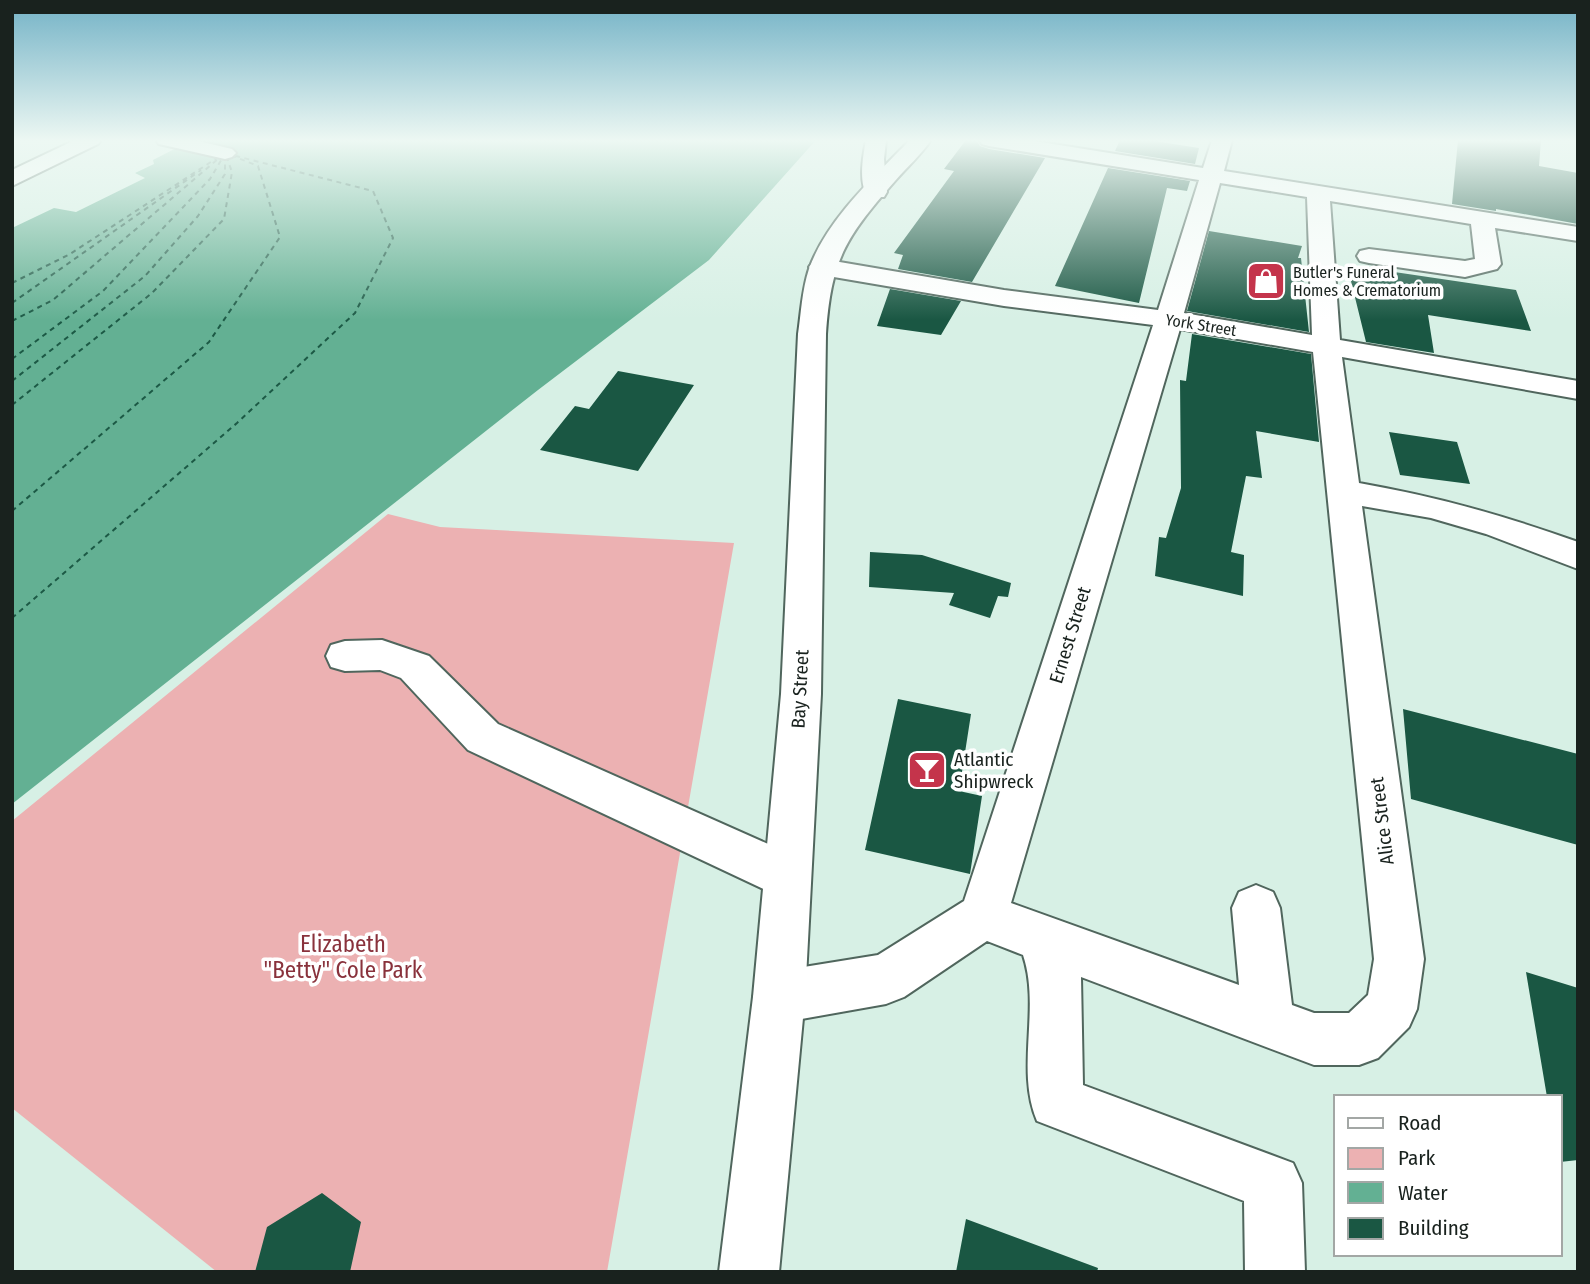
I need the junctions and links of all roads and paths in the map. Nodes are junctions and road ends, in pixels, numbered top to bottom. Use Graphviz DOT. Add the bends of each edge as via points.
graph roads {
  1 [pos="869,200"];
  2 [pos="1203,200"];
  3 [pos="1318,200"];
  4 [pos="1357,200"];
  5 [pos="1482,219"];
  6 [pos="1578,233"];
  7 [pos="1369,256"];
  8 [pos="822,267"];
  9 [pos="1169,319"];
  10 [pos="1326,346"];
  11 [pos="1578,390"];
  12 [pos="1343,491"];
  13 [pos="1578,556"];
  14 [pos="345,656"];
  15 [pos="787,877"];
  16 [pos="1256,908"];
  17 [pos="984,916"];
  18 [pos="1042,937"];
  19 [pos="779,997"];
  20 [pos="1268,1022"];
  21 [pos="749,1272"];
  22 [pos="1275,1272"];
  1 -- 8 [label="main road, Bay Street" via="841,232"];
  2 -- 9 [label="main road, Ernest Street"];
  3 -- 10 [label="main road, Alice Street"];
  4 -- 5 [label="main road"];
  5 -- 6 [label="main road"];
  5 -- 7 [label="main road" via="1488,264 1465,269"];
  8 -- 9 [label="main road, York Street" via="1004,298"];
  8 -- 15 [label="main road, Bay Street" via="812,334 802,694"];
  9 -- 10 [label="main road, York Street"];
  9 -- 17 [label="main road, Ernest Street"];
  10 -- 11 [label="main road, York Street"];
  10 -- 12 [label="main road, Alice Street"];
  12 -- 13 [label="main road" via="1432,507"];
  12 -- 20 [label="main road, Alice Street" via="1399,959 1391,1009 1359,1039 1314,1039"];
  14 -- 15 [label="main road" via="382,655 415,667 483,737"];
  15 -- 19 [label="main road, Bay Street"];
  16 -- 20 [label="main road"];
  17 -- 18 [label="main road, Alice Street"];
  17 -- 19 [label="main road" via="886,978"];
  18 -- 20 [label="main road, Alice Street"];
  18 -- 22 [label="main road" via="1056,977 1056,1101 1273,1183"];
  19 -- 21 [label="main road, Bay Street"];
}
